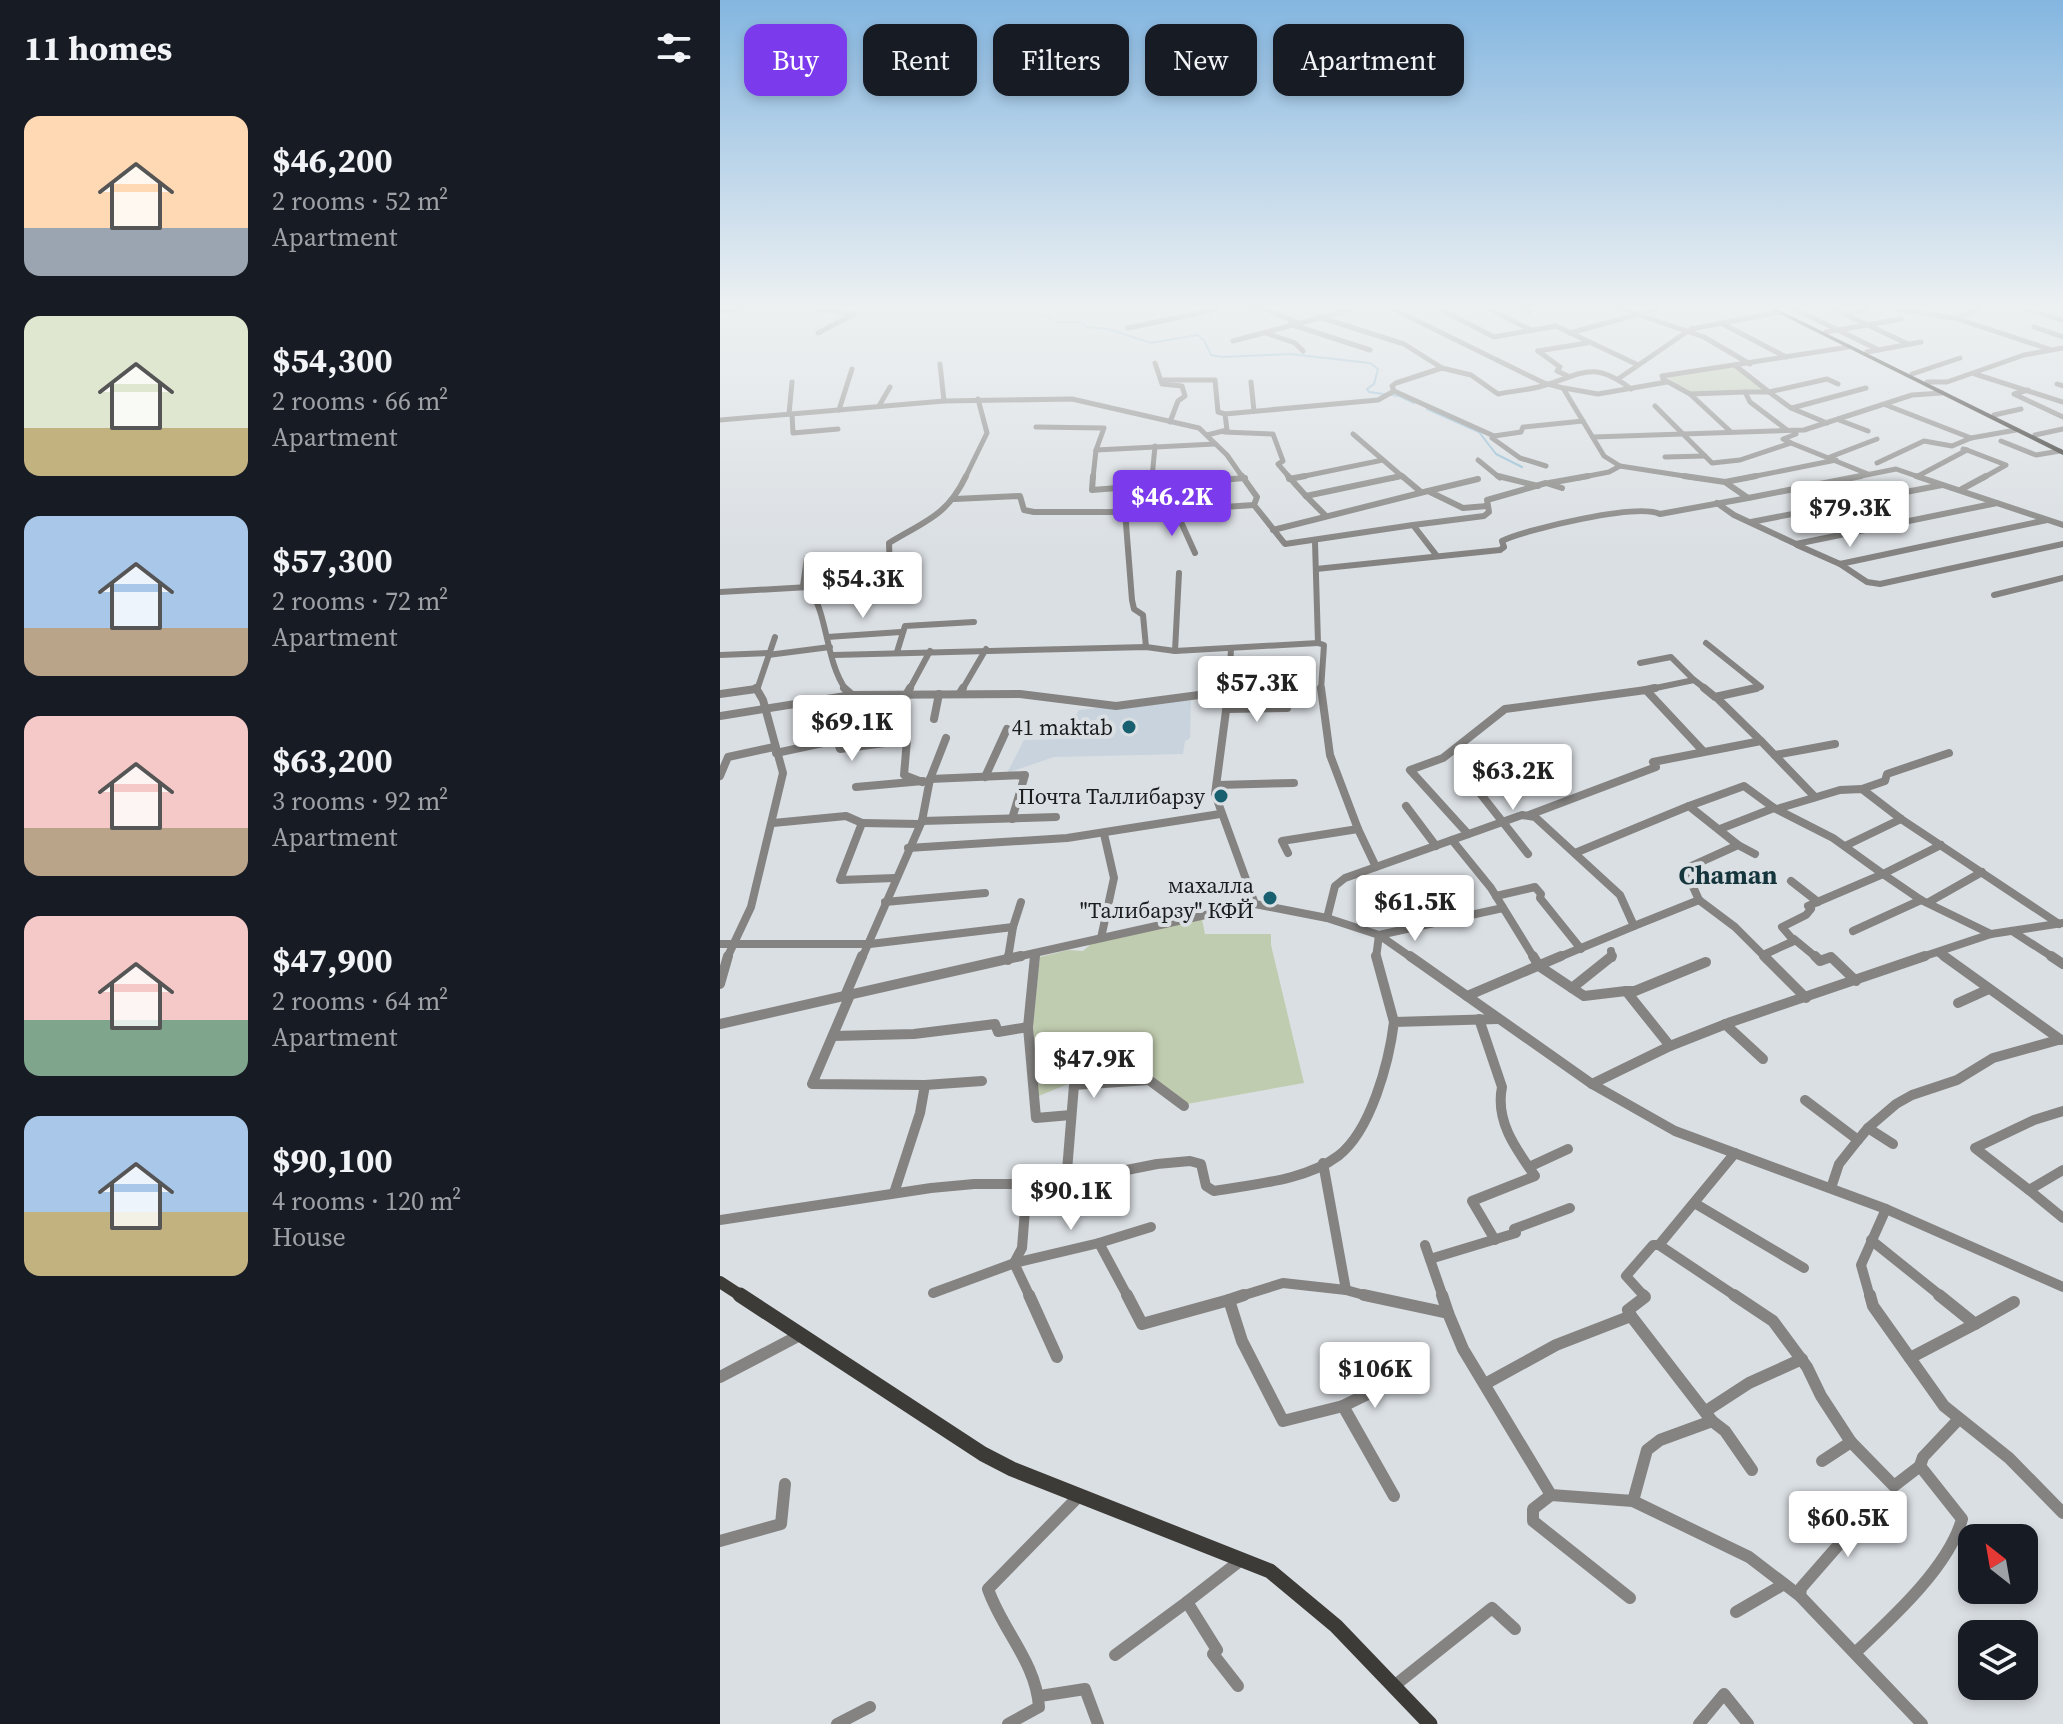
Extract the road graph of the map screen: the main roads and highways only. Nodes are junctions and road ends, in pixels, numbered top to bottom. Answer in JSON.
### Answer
{"nodes":[{"id":1,"x":1947,"y":389,"type":"edge"},
{"id":2,"x":1991,"y":414,"type":"junction"},
{"id":3,"x":2062,"y":451,"type":"edge"},
{"id":4,"x":720,"y":1282,"type":"edge"},
{"id":5,"x":1430,"y":1724,"type":"edge"}],
"edges":[{"from":1,"to":2,"type":"highway"},
{"from":2,"to":3,"type":"highway"},
{"from":2,"to":3,"type":"highway"},
{"from":4,"to":5,"type":"main road"}]}
